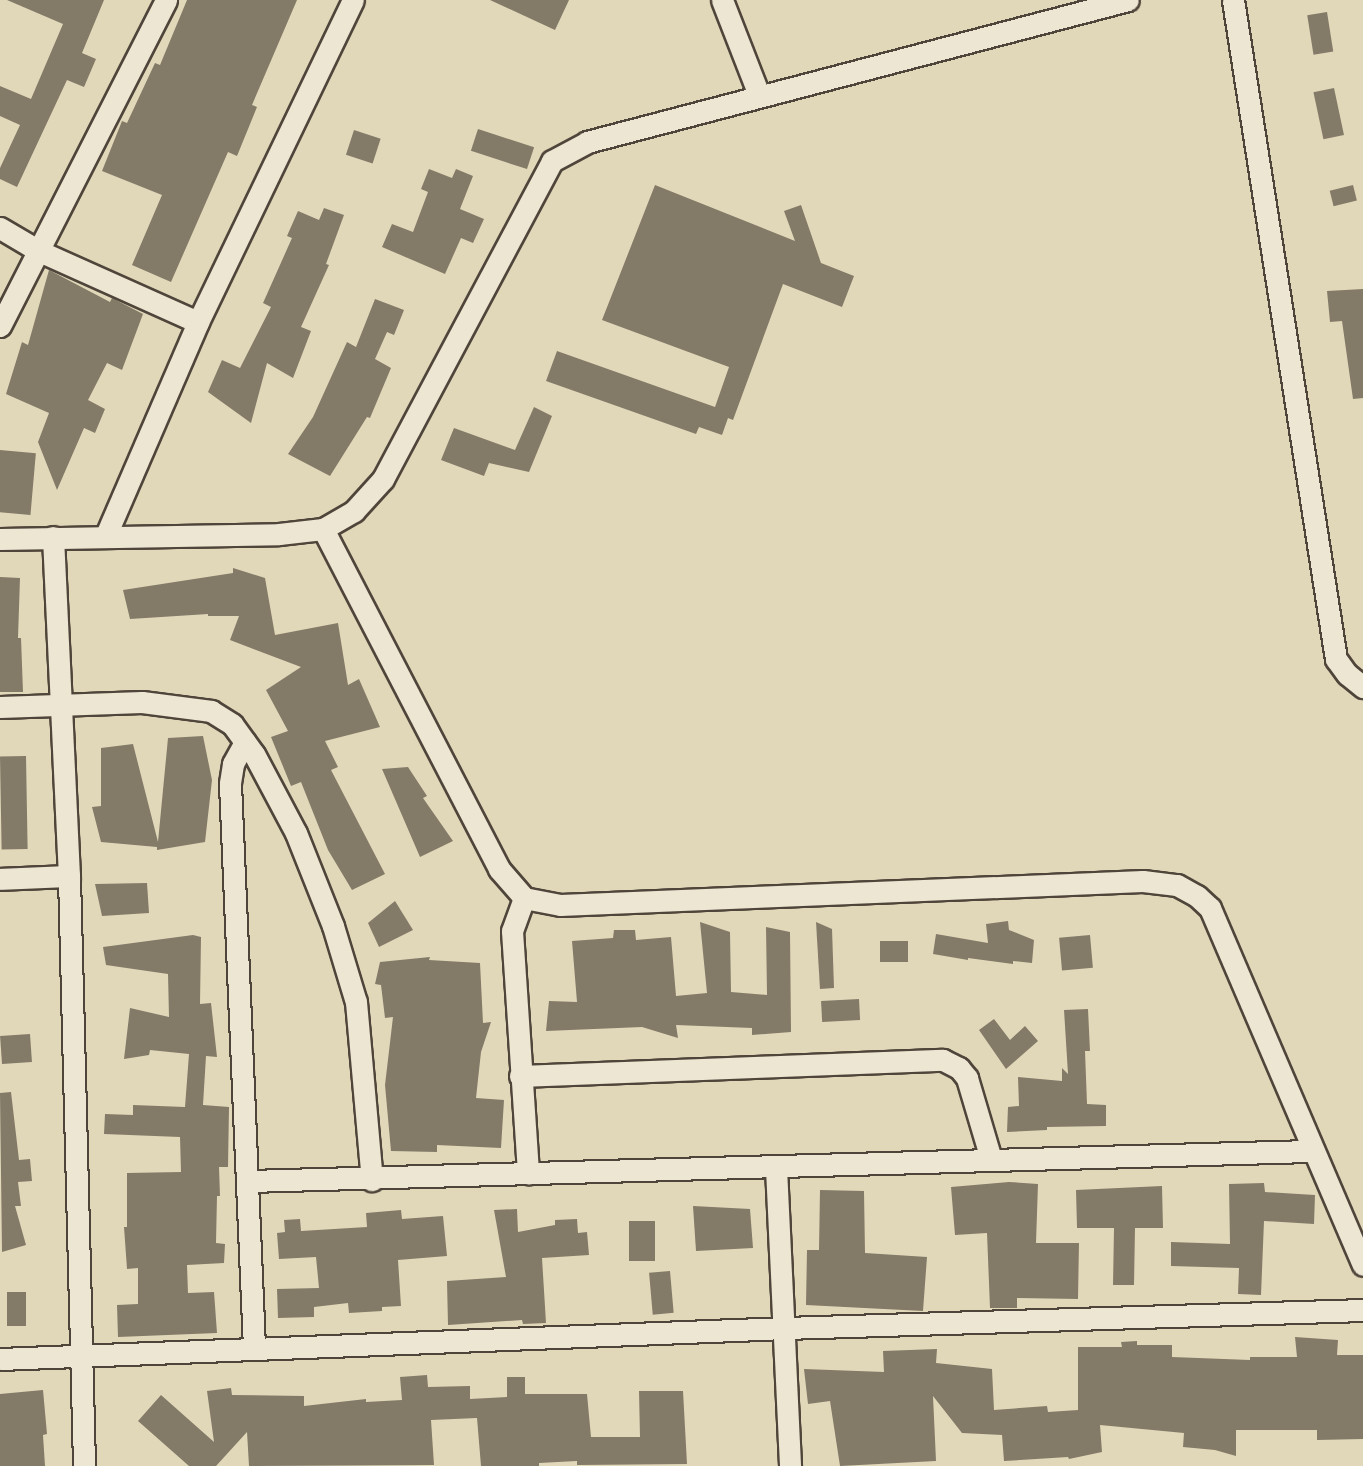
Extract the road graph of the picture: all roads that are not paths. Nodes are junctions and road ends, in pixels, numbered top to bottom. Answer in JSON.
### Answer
{"nodes":[{"id":1,"x":166,"y":0,"type":"edge"},
{"id":2,"x":353,"y":0,"type":"edge"},
{"id":3,"x":722,"y":0,"type":"edge"},
{"id":4,"x":1128,"y":0,"type":"edge"},
{"id":5,"x":1233,"y":0,"type":"edge"},
{"id":6,"x":759,"y":95,"type":"junction"},
{"id":7,"x":0,"y":228,"type":"edge"},
{"id":8,"x":40,"y":251,"type":"junction"},
{"id":9,"x":198,"y":322,"type":"junction"},
{"id":10,"x":0,"y":326,"type":"edge"},
{"id":11,"x":323,"y":529,"type":"junction"},
{"id":12,"x":106,"y":535,"type":"junction"},
{"id":13,"x":53,"y":537,"type":"junction"},
{"id":14,"x":0,"y":538,"type":"edge"},
{"id":15,"x":1363,"y":687,"type":"edge"},
{"id":16,"x":60,"y":705,"type":"junction"},
{"id":17,"x":0,"y":706,"type":"edge"},
{"id":18,"x":245,"y":742,"type":"junction"},
{"id":19,"x":69,"y":876,"type":"junction"},
{"id":20,"x":0,"y":879,"type":"edge"},
{"id":21,"x":524,"y":898,"type":"junction"},
{"id":22,"x":520,"y":1076,"type":"junction"},
{"id":23,"x":1313,"y":1152,"type":"junction"},
{"id":24,"x":991,"y":1159,"type":"junction"},
{"id":25,"x":776,"y":1168,"type":"junction"},
{"id":26,"x":528,"y":1173,"type":"junction"},
{"id":27,"x":372,"y":1180,"type":"junction"},
{"id":28,"x":249,"y":1181,"type":"junction"},
{"id":29,"x":1363,"y":1265,"type":"edge"},
{"id":30,"x":1363,"y":1310,"type":"edge"},
{"id":31,"x":785,"y":1328,"type":"junction"},
{"id":32,"x":254,"y":1348,"type":"junction"},
{"id":33,"x":82,"y":1356,"type":"junction"},
{"id":34,"x":0,"y":1359,"type":"edge"},
{"id":35,"x":84,"y":1466,"type":"edge"},
{"id":36,"x":790,"y":1466,"type":"edge"}],
"edges":[{"from":1,"to":8,"type":"street"},
{"from":2,"to":9,"type":"street"},
{"from":3,"to":6,"type":"street"},
{"from":4,"to":6,"type":"street"},
{"from":5,"to":15,"type":"street"},
{"from":6,"to":11,"type":"street"},
{"from":7,"to":8,"type":"street"},
{"from":8,"to":9,"type":"street"},
{"from":8,"to":10,"type":"street"},
{"from":9,"to":12,"type":"street"},
{"from":11,"to":12,"type":"street"},
{"from":11,"to":21,"type":"street"},
{"from":12,"to":13,"type":"street"},
{"from":13,"to":14,"type":"street"},
{"from":13,"to":16,"type":"street"},
{"from":16,"to":17,"type":"street"},
{"from":16,"to":18,"type":"street"},
{"from":16,"to":19,"type":"street"},
{"from":18,"to":27,"type":"street"},
{"from":18,"to":28,"type":"street"},
{"from":19,"to":20,"type":"street"},
{"from":19,"to":33,"type":"street"},
{"from":21,"to":22,"type":"street"},
{"from":21,"to":23,"type":"street"},
{"from":22,"to":24,"type":"street"},
{"from":22,"to":26,"type":"street"},
{"from":23,"to":24,"type":"street"},
{"from":23,"to":29,"type":"street"},
{"from":24,"to":25,"type":"street"},
{"from":25,"to":26,"type":"street"},
{"from":25,"to":31,"type":"street"},
{"from":26,"to":27,"type":"street"},
{"from":27,"to":28,"type":"street"},
{"from":28,"to":32,"type":"street"},
{"from":30,"to":31,"type":"street"},
{"from":31,"to":32,"type":"street"},
{"from":31,"to":36,"type":"street"},
{"from":32,"to":33,"type":"street"},
{"from":33,"to":34,"type":"street"},
{"from":33,"to":35,"type":"street"}]}
